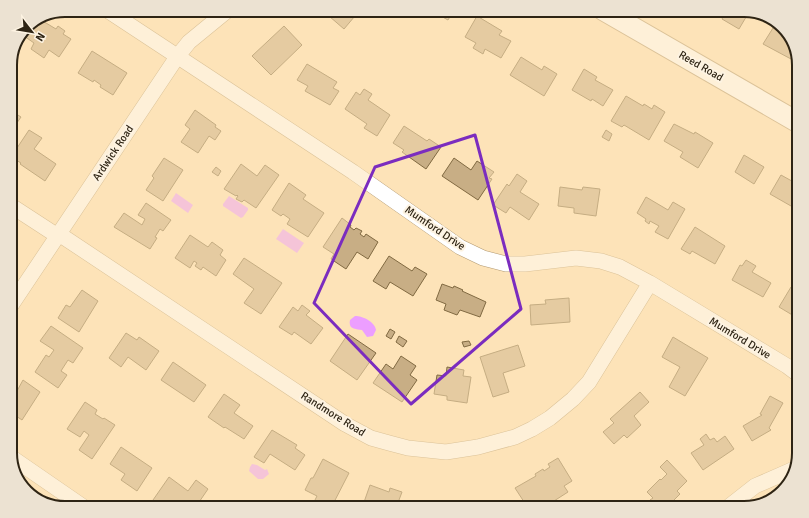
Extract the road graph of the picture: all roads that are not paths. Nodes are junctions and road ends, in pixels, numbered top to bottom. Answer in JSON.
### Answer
{"nodes":[{"id":1,"x":117,"y":17,"type":"edge"},
{"id":2,"x":219,"y":17,"type":"edge"},
{"id":3,"x":614,"y":17,"type":"edge"},
{"id":4,"x":177,"y":57,"type":"junction"},
{"id":5,"x":792,"y":119,"type":"edge"},
{"id":6,"x":17,"y":210,"type":"edge"},
{"id":7,"x":58,"y":235,"type":"junction"},
{"id":8,"x":650,"y":283,"type":"junction"},
{"id":9,"x":17,"y":296,"type":"edge"},
{"id":10,"x":792,"y":370,"type":"edge"},
{"id":11,"x":19,"y":463,"type":"edge"},
{"id":12,"x":788,"y":472,"type":"edge"},
{"id":13,"x":75,"y":501,"type":"edge"},
{"id":14,"x":736,"y":501,"type":"edge"}],
"edges":[{"from":1,"to":4,"type":"street","name":"Mumford Drive"},
{"from":2,"to":4,"type":"street","name":"Ardwick Road"},
{"from":3,"to":5,"type":"main road","name":"Reed Road"},
{"from":4,"to":7,"type":"street","name":"Ardwick Road"},
{"from":4,"to":8,"type":"street","name":"Mumford Drive"},
{"from":6,"to":7,"type":"street","name":"Randmore Road"},
{"from":7,"to":8,"type":"street","name":"Randmore Road"},
{"from":7,"to":9,"type":"street","name":"Ardwick Road"},
{"from":8,"to":10,"type":"street","name":"Mumford Drive"},
{"from":11,"to":13,"type":"street"},
{"from":12,"to":14,"type":"street"}]}
